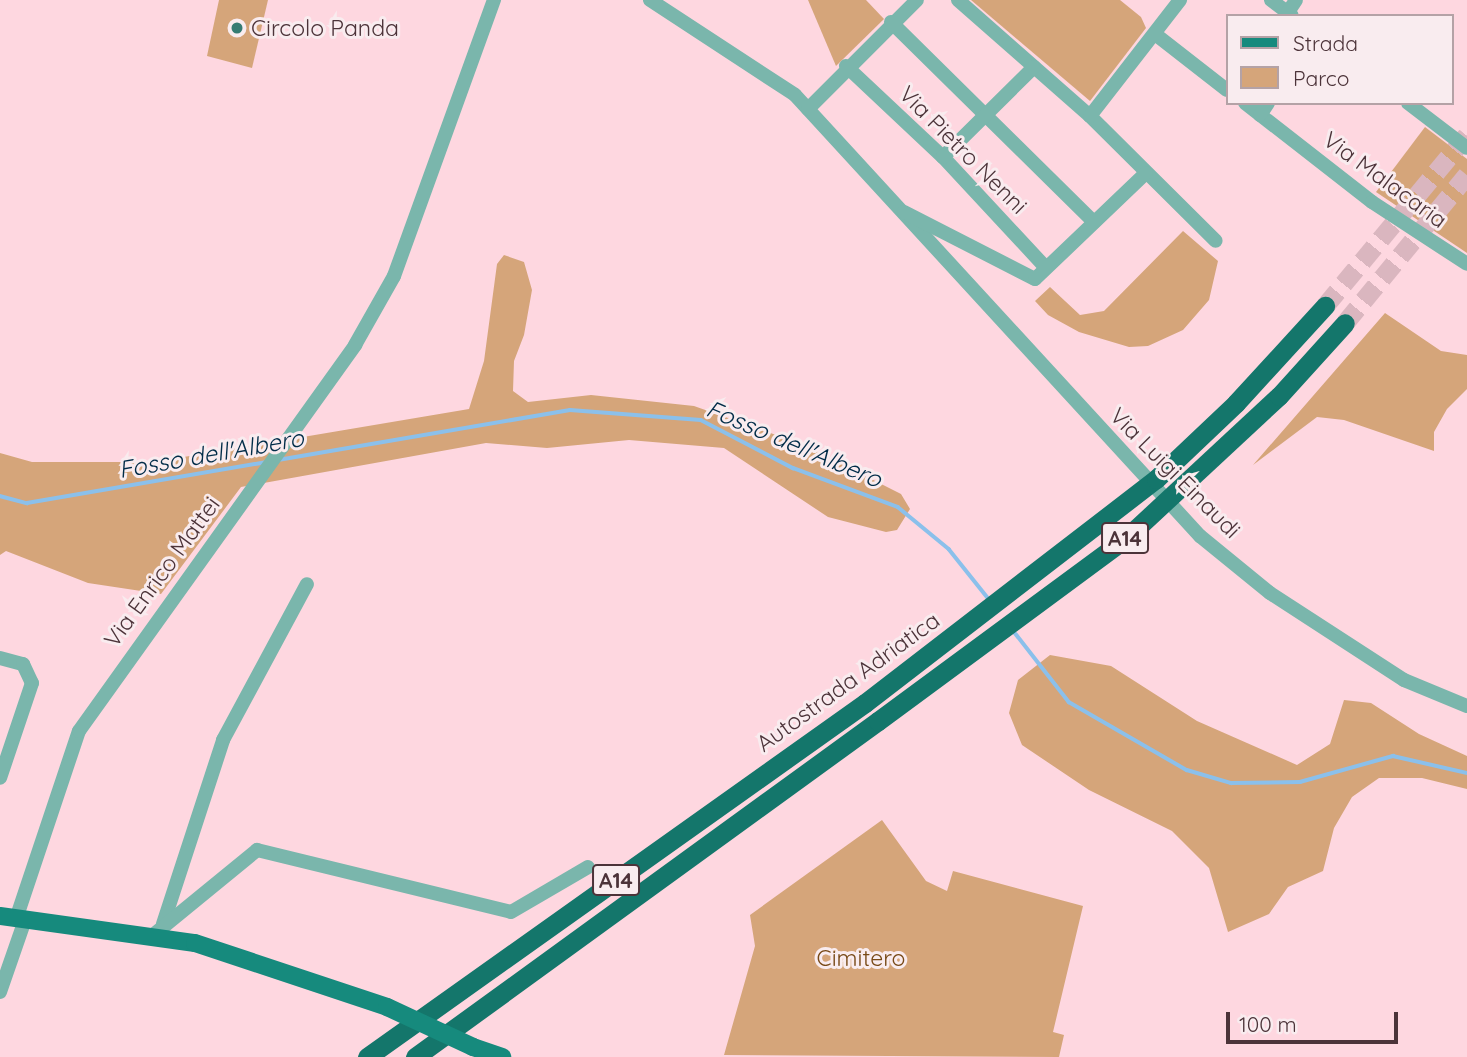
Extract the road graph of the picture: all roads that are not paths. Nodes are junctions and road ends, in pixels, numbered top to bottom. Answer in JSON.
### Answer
{"nodes":[{"id":1,"x":494,"y":0,"type":"edge"},
{"id":2,"x":650,"y":0,"type":"edge"},
{"id":3,"x":917,"y":0,"type":"edge"},
{"id":4,"x":958,"y":0,"type":"edge"},
{"id":5,"x":1180,"y":0,"type":"edge"},
{"id":6,"x":1271,"y":0,"type":"edge"},
{"id":7,"x":1292,"y":9,"type":"edge"},
{"id":8,"x":891,"y":22,"type":"junction"},
{"id":9,"x":1155,"y":34,"type":"junction"},
{"id":10,"x":846,"y":66,"type":"junction"},
{"id":11,"x":1034,"y":67,"type":"junction"},
{"id":12,"x":1226,"y":89,"type":"edge"},
{"id":13,"x":1411,"y":105,"type":"edge"},
{"id":14,"x":808,"y":109,"type":"junction"},
{"id":15,"x":1264,"y":109,"type":"edge"},
{"id":16,"x":986,"y":115,"type":"junction"},
{"id":17,"x":1090,"y":116,"type":"junction"},
{"id":18,"x":1467,"y":148,"type":"edge"},
{"id":19,"x":943,"y":157,"type":"junction"},
{"id":20,"x":1146,"y":173,"type":"junction"},
{"id":21,"x":900,"y":210,"type":"junction"},
{"id":22,"x":1094,"y":222,"type":"junction"},
{"id":23,"x":1216,"y":241,"type":"dead end"},
{"id":24,"x":1467,"y":264,"type":"edge"},
{"id":25,"x":1046,"y":268,"type":"junction"},
{"id":26,"x":1325,"y":306,"type":"tunnel mouth"},
{"id":27,"x":1345,"y":323,"type":"tunnel mouth"},
{"id":28,"x":307,"y":584,"type":"dead end"},
{"id":29,"x":7,"y":658,"type":"edge"},
{"id":30,"x":1467,"y":706,"type":"edge"},
{"id":31,"x":0,"y":778,"type":"edge"},
{"id":32,"x":588,"y":866,"type":"dead end"},
{"id":33,"x":14,"y":918,"type":"edge"},
{"id":34,"x":158,"y":930,"type":"junction"},
{"id":35,"x":0,"y":992,"type":"edge"},
{"id":36,"x":368,"y":1057,"type":"edge"},
{"id":37,"x":415,"y":1057,"type":"edge"},
{"id":38,"x":502,"y":1057,"type":"edge"}],
"edges":[{"from":1,"to":33,"type":"street","name":"Via Enrico Mattei"},
{"from":2,"to":14,"type":"street","name":"Via Luigi Einaudi"},
{"from":3,"to":8,"type":"street"},
{"from":4,"to":11,"type":"street"},
{"from":5,"to":9,"type":"street"},
{"from":6,"to":7,"type":"street"},
{"from":8,"to":10,"type":"street"},
{"from":8,"to":16,"type":"street"},
{"from":9,"to":12,"type":"street"},
{"from":9,"to":17,"type":"street"},
{"from":10,"to":14,"type":"street"},
{"from":10,"to":19,"type":"street","name":"Via Pietro Nenni"},
{"from":11,"to":16,"type":"street"},
{"from":11,"to":17,"type":"street"},
{"from":13,"to":18,"type":"street"},
{"from":14,"to":21,"type":"street","name":"Via Luigi Einaudi"},
{"from":15,"to":24,"type":"street","name":"Via Malacaria"},
{"from":16,"to":19,"type":"street"},
{"from":16,"to":22,"type":"street"},
{"from":17,"to":20,"type":"street"},
{"from":19,"to":25,"type":"street","name":"Via Pietro Nenni"},
{"from":20,"to":22,"type":"street"},
{"from":20,"to":23,"type":"street"},
{"from":21,"to":25,"type":"street","name":"Via Luigi Einaudi"},
{"from":21,"to":30,"type":"street","name":"Via Luigi Einaudi"},
{"from":22,"to":25,"type":"street"},
{"from":26,"to":36,"type":"highway","name":"Autostrada Adriatica","number":"A14","bridge":true},
{"from":27,"to":37,"type":"highway","number":"A14","bridge":true},
{"from":28,"to":34,"type":"street"},
{"from":29,"to":31,"type":"street"},
{"from":32,"to":34,"type":"street"},
{"from":33,"to":34,"type":"main road"},
{"from":33,"to":35,"type":"street","name":"Via Enrico Mattei"},
{"from":34,"to":38,"type":"main road","bridge":true}]}
